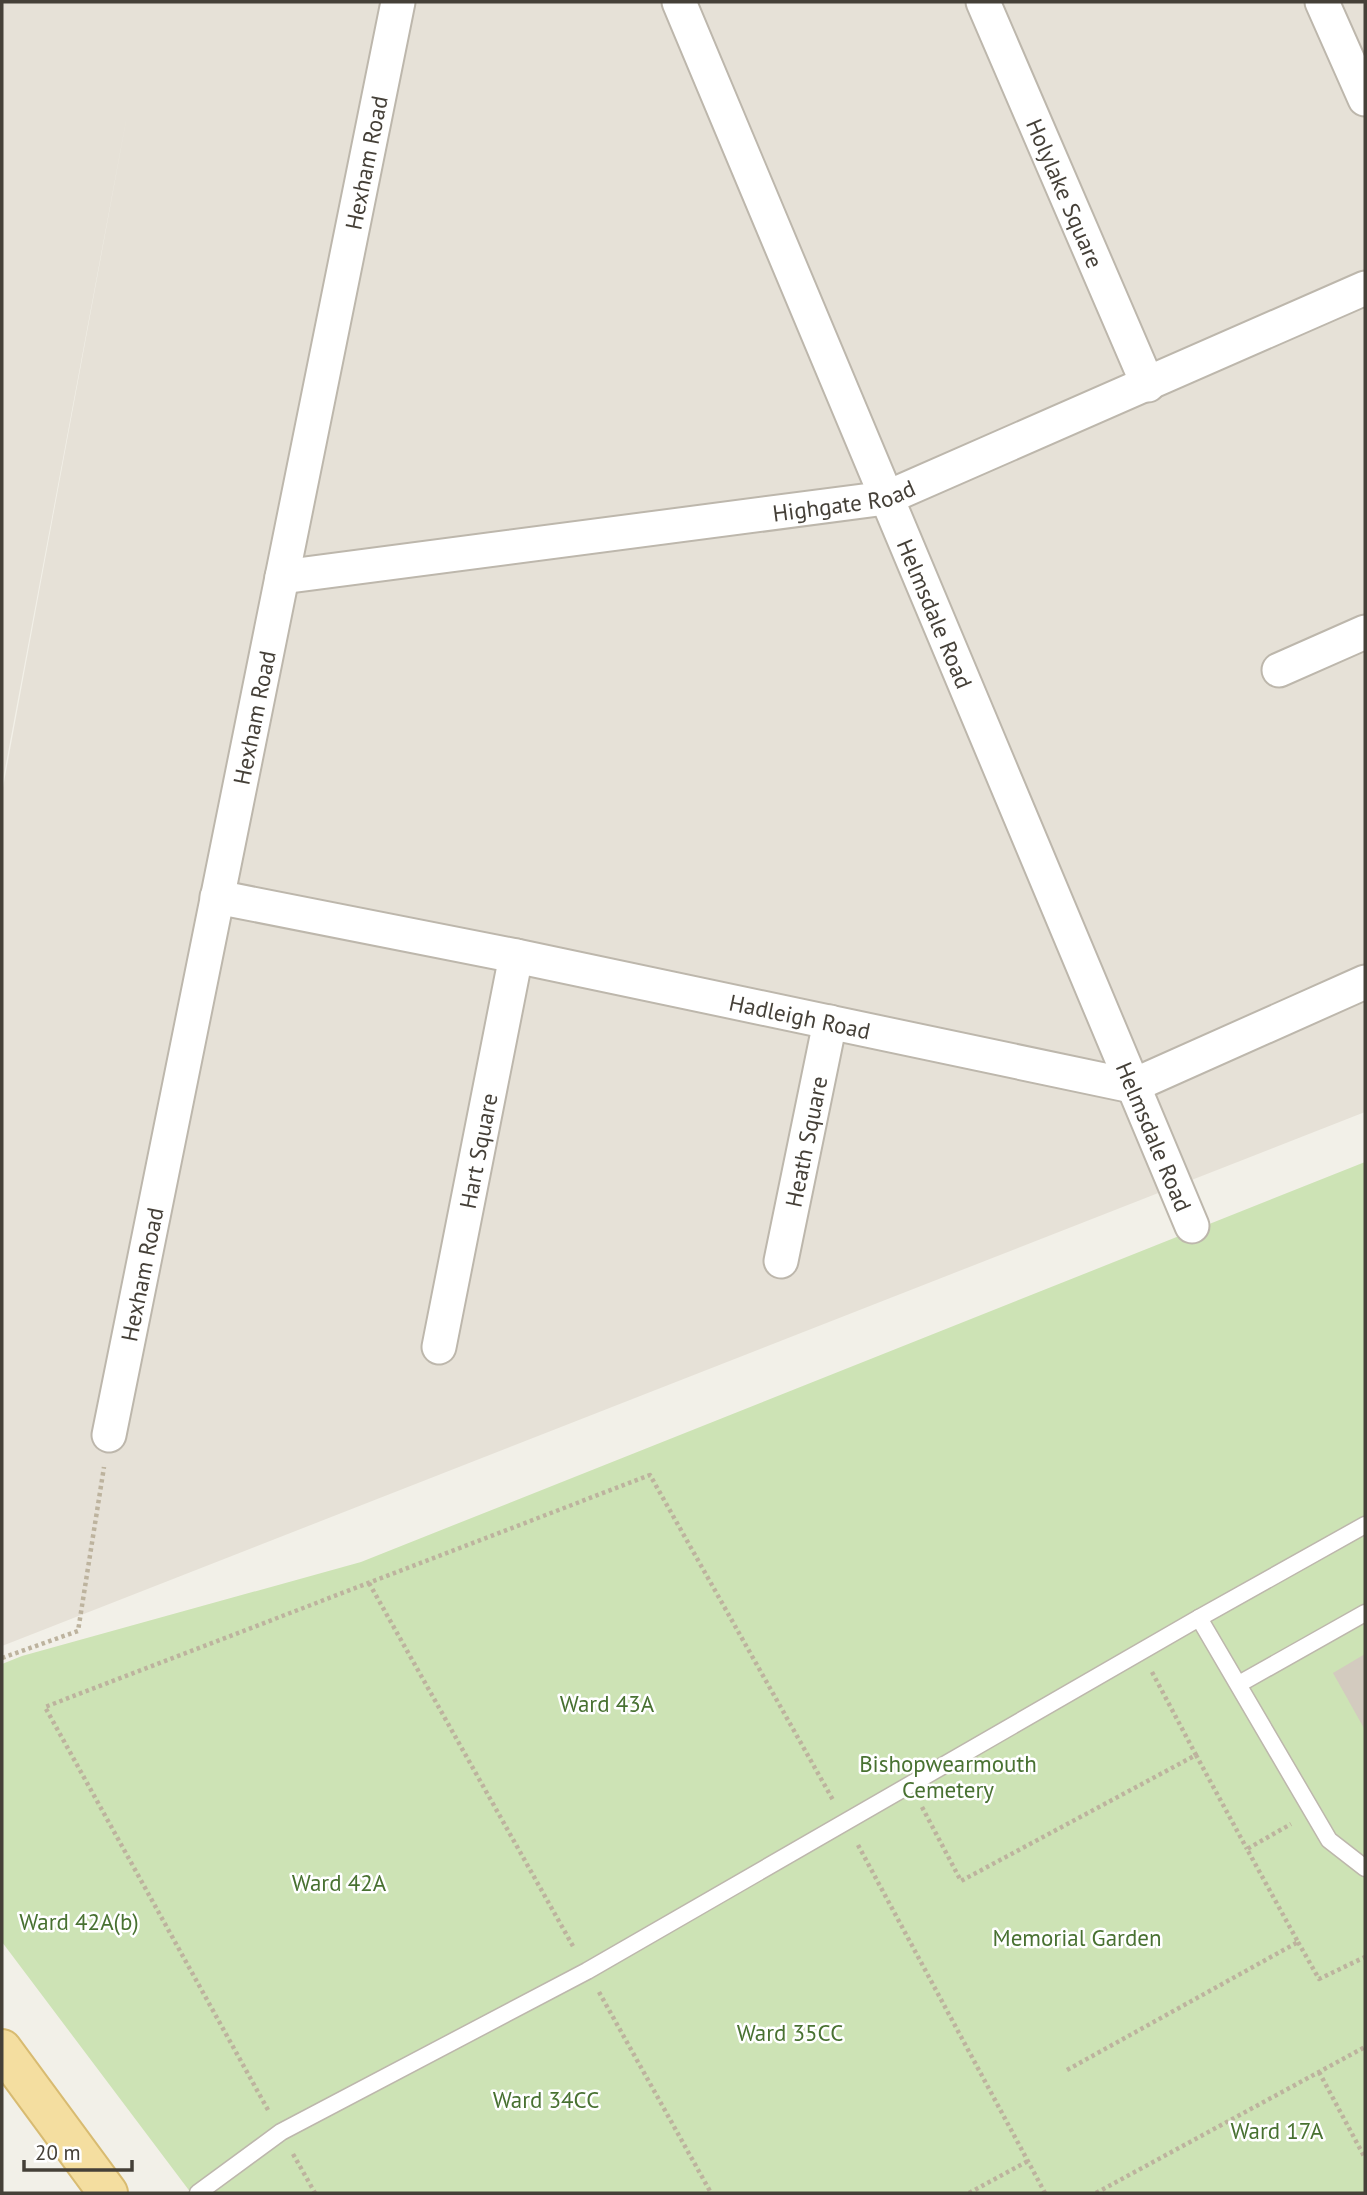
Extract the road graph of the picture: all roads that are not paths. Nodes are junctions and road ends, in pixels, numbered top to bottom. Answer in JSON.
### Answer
{"nodes":[{"id":1,"x":398,"y":2,"type":"edge"},
{"id":2,"x":679,"y":2,"type":"edge"},
{"id":3,"x":983,"y":2,"type":"edge"},
{"id":4,"x":1322,"y":2,"type":"edge"},
{"id":5,"x":1365,"y":99,"type":"edge"},
{"id":6,"x":1365,"y":288,"type":"edge"},
{"id":7,"x":1148,"y":385,"type":"junction"},
{"id":8,"x":886,"y":498,"type":"junction"},
{"id":9,"x":282,"y":577,"type":"junction"},
{"id":10,"x":1365,"y":632,"type":"edge"},
{"id":11,"x":1279,"y":670,"type":"dead end"},
{"id":12,"x":217,"y":897,"type":"junction"},
{"id":13,"x":516,"y":956,"type":"junction"},
{"id":14,"x":1365,"y":982,"type":"edge"},
{"id":15,"x":830,"y":1022,"type":"junction"},
{"id":16,"x":1132,"y":1086,"type":"junction"},
{"id":17,"x":1192,"y":1226,"type":"dead end"},
{"id":18,"x":782,"y":1261,"type":"dead end"},
{"id":19,"x":439,"y":1347,"type":"dead end"},
{"id":20,"x":109,"y":1434,"type":"road end"},
{"id":21,"x":1365,"y":1525,"type":"edge"},
{"id":22,"x":1365,"y":1613,"type":"edge"},
{"id":23,"x":1199,"y":1618,"type":"junction"},
{"id":24,"x":1239,"y":1684,"type":"junction"},
{"id":25,"x":1365,"y":1868,"type":"edge"},
{"id":26,"x":2,"y":2049,"type":"edge"},
{"id":27,"x":108,"y":2193,"type":"edge"},
{"id":28,"x":198,"y":2193,"type":"edge"}],
"edges":[{"from":1,"to":9,"type":"street","name":"Hexham Road"},
{"from":2,"to":8,"type":"street","name":"Helmsdale Road"},
{"from":3,"to":7,"type":"street","name":"Holylake Square"},
{"from":4,"to":5,"type":"street"},
{"from":6,"to":7,"type":"street","name":"Highgate Road"},
{"from":7,"to":8,"type":"street","name":"Highgate Road"},
{"from":8,"to":9,"type":"street","name":"Highgate Road"},
{"from":8,"to":16,"type":"street","name":"Helmsdale Road"},
{"from":9,"to":12,"type":"street","name":"Hexham Road"},
{"from":10,"to":11,"type":"street"},
{"from":12,"to":13,"type":"street","name":"Hadleigh Road"},
{"from":12,"to":20,"type":"street","name":"Hexham Road"},
{"from":13,"to":15,"type":"street","name":"Hadleigh Road"},
{"from":13,"to":19,"type":"street","name":"Hart Square"},
{"from":14,"to":16,"type":"street"},
{"from":15,"to":16,"type":"street","name":"Hadleigh Road"},
{"from":15,"to":18,"type":"street","name":"Heath Square"},
{"from":16,"to":17,"type":"street","name":"Helmsdale Road"},
{"from":21,"to":23,"type":"lane"},
{"from":22,"to":24,"type":"lane"},
{"from":23,"to":24,"type":"lane"},
{"from":23,"to":28,"type":"lane"},
{"from":24,"to":25,"type":"lane"},
{"from":26,"to":27,"type":"main road"}]}
